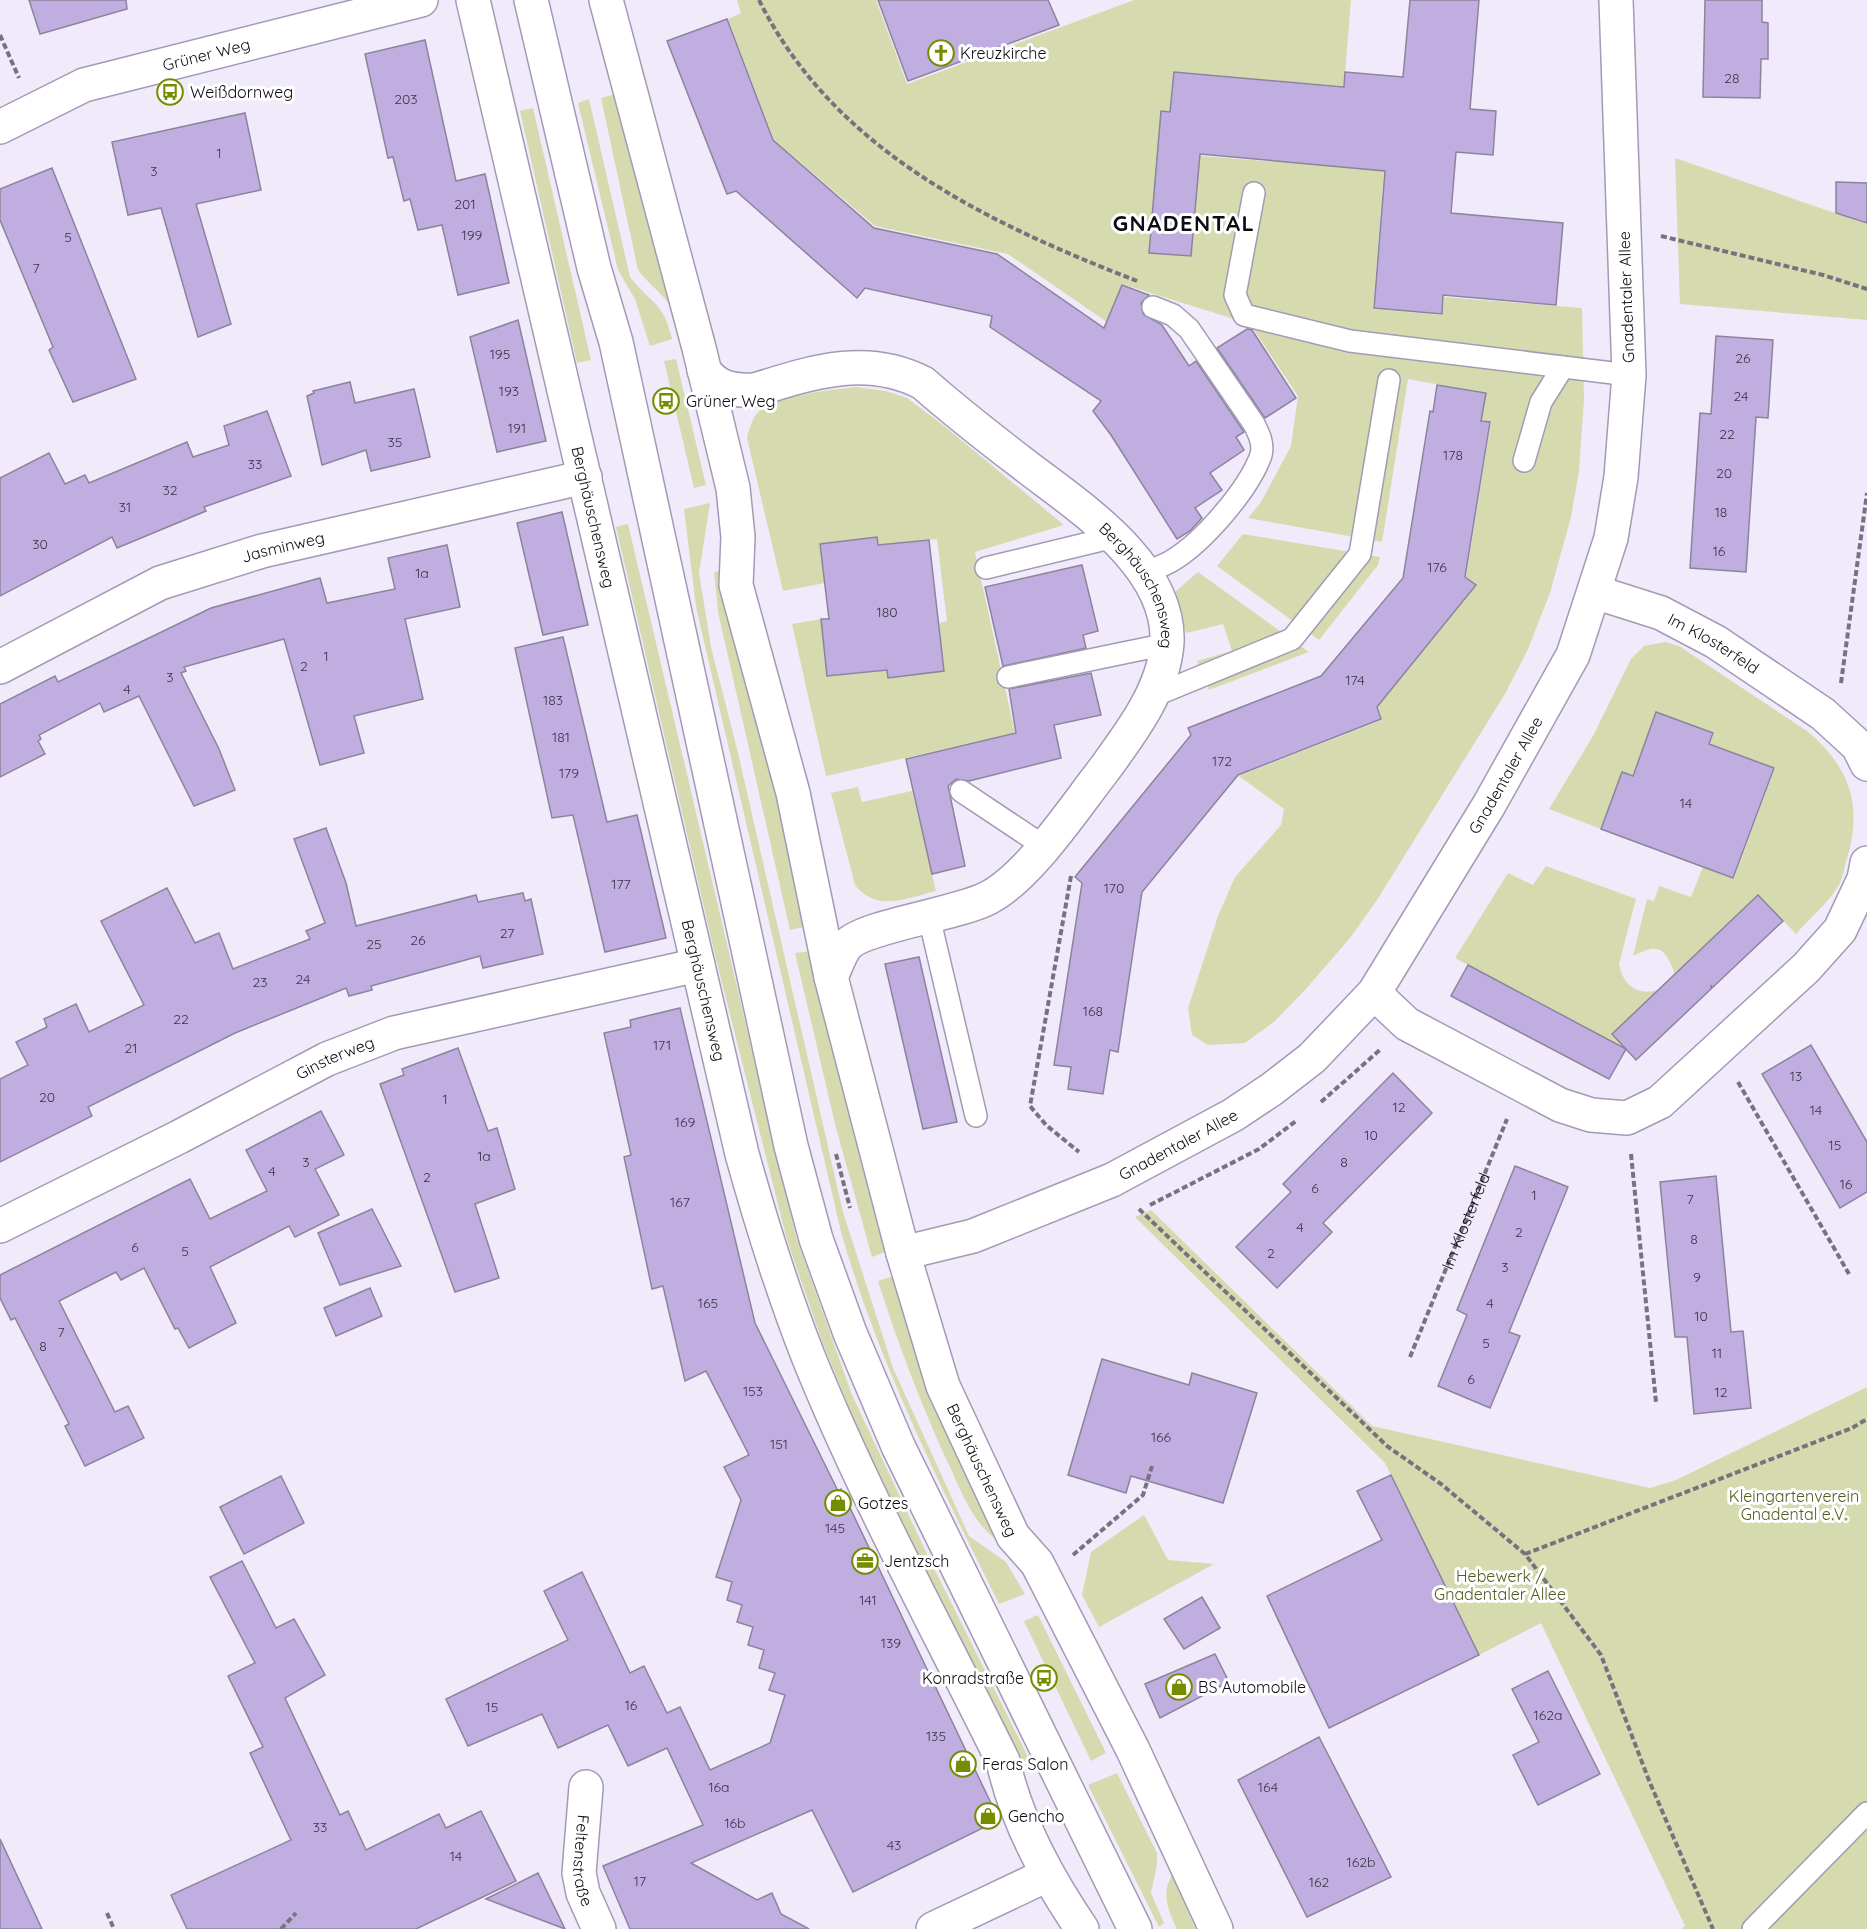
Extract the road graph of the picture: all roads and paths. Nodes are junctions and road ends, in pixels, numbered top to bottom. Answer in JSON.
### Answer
{"nodes":[{"id":1,"x":421,"y":0,"type":"edge"},
{"id":2,"x":473,"y":0,"type":"edge"},
{"id":3,"x":531,"y":0,"type":"edge"},
{"id":4,"x":606,"y":0,"type":"edge"},
{"id":5,"x":759,"y":0,"type":"edge"},
{"id":6,"x":1616,"y":0,"type":"edge"},
{"id":7,"x":0,"y":35,"type":"edge"},
{"id":8,"x":33,"y":111,"type":"junction"},
{"id":9,"x":0,"y":127,"type":"edge"},
{"id":10,"x":1254,"y":193,"type":"dead end"},
{"id":11,"x":1623,"y":227,"type":"junction"},
{"id":12,"x":1147,"y":285,"type":"dead end"},
{"id":13,"x":1867,"y":289,"type":"edge"},
{"id":14,"x":1153,"y":307,"type":"dead end"},
{"id":15,"x":1563,"y":367,"type":"junction"},
{"id":16,"x":704,"y":370,"type":"junction"},
{"id":17,"x":1629,"y":375,"type":"junction"},
{"id":18,"x":1389,"y":380,"type":"dead end"},
{"id":19,"x":1524,"y":461,"type":"dead end"},
{"id":20,"x":585,"y":477,"type":"junction"},
{"id":21,"x":1867,"y":493,"type":"edge"},
{"id":22,"x":1114,"y":537,"type":"junction"},
{"id":23,"x":986,"y":568,"type":"dead end"},
{"id":24,"x":1143,"y":573,"type":"junction"},
{"id":25,"x":1595,"y":592,"type":"junction"},
{"id":26,"x":1167,"y":644,"type":"junction"},
{"id":27,"x":0,"y":667,"type":"edge"},
{"id":28,"x":1008,"y":677,"type":"dead end"},
{"id":29,"x":1150,"y":697,"type":"junction"},
{"id":30,"x":1823,"y":714,"type":"junction"},
{"id":31,"x":1867,"y":764,"type":"edge"},
{"id":32,"x":961,"y":790,"type":"dead end"},
{"id":33,"x":1045,"y":846,"type":"junction"},
{"id":34,"x":1867,"y":862,"type":"edge"},
{"id":35,"x":1072,"y":871,"type":"dead end"},
{"id":36,"x":929,"y":917,"type":"junction"},
{"id":37,"x":698,"y":965,"type":"junction"},
{"id":38,"x":831,"y":977,"type":"junction"},
{"id":39,"x":1374,"y":993,"type":"junction"},
{"id":40,"x":1710,"y":1054,"type":"junction"},
{"id":41,"x":1521,"y":1085,"type":"junction"},
{"id":42,"x":976,"y":1116,"type":"dead end"},
{"id":43,"x":1627,"y":1118,"type":"junction"},
{"id":44,"x":1112,"y":1180,"type":"junction"},
{"id":45,"x":0,"y":1226,"type":"edge"},
{"id":46,"x":903,"y":1253,"type":"junction"},
{"id":47,"x":1849,"y":1274,"type":"dead end"},
{"id":48,"x":1410,"y":1357,"type":"dead end"},
{"id":49,"x":1656,"y":1402,"type":"dead end"},
{"id":50,"x":1867,"y":1419,"type":"edge"},
{"id":51,"x":1152,"y":1466,"type":"dead end"},
{"id":52,"x":1525,"y":1554,"type":"junction"},
{"id":53,"x":1045,"y":1579,"type":"junction"},
{"id":54,"x":586,"y":1787,"type":"dead end"},
{"id":55,"x":1867,"y":1813,"type":"edge"},
{"id":56,"x":1047,"y":1875,"type":"junction"},
{"id":57,"x":107,"y":1913,"type":"dead end"},
{"id":58,"x":296,"y":1913,"type":"dead end"},
{"id":59,"x":114,"y":1929,"type":"edge"},
{"id":60,"x":281,"y":1929,"type":"edge"},
{"id":61,"x":599,"y":1929,"type":"edge"},
{"id":62,"x":933,"y":1929,"type":"edge"},
{"id":63,"x":1082,"y":1929,"type":"edge"},
{"id":64,"x":1136,"y":1929,"type":"edge"},
{"id":65,"x":1216,"y":1929,"type":"edge"},
{"id":66,"x":1713,"y":1929,"type":"edge"},
{"id":67,"x":1753,"y":1929,"type":"edge"}],
"edges":[{"from":1,"to":8,"type":"street","name":"Grüner Weg"},
{"from":2,"to":20,"type":"street","name":"Berghäuschensweg"},
{"from":3,"to":64,"type":"street"},
{"from":4,"to":16,"type":"street","name":"Berghäuschensweg"},
{"from":5,"to":12,"type":"path"},
{"from":6,"to":11,"type":"street","name":"Gnadentaler Allee"},
{"from":7,"to":8,"type":"path"},
{"from":8,"to":9,"type":"street","name":"Grüner Weg"},
{"from":10,"to":15,"type":"lane"},
{"from":11,"to":13,"type":"path"},
{"from":11,"to":17,"type":"street","name":"Gnadentaler Allee"},
{"from":14,"to":24,"type":"lane"},
{"from":15,"to":17,"type":"lane"},
{"from":15,"to":19,"type":"lane"},
{"from":16,"to":22,"type":"street","name":"Berghäuschensweg"},
{"from":16,"to":38,"type":"street","name":"Berghäuschensweg"},
{"from":17,"to":25,"type":"street","name":"Gnadentaler Allee"},
{"from":18,"to":29,"type":"lane"},
{"from":20,"to":27,"type":"street","name":"Jasminweg"},
{"from":20,"to":37,"type":"street","name":"Berghäuschensweg"},
{"from":21,"to":30,"type":"path"},
{"from":22,"to":23,"type":"lane"},
{"from":22,"to":24,"type":"street","name":"Berghäuschensweg"},
{"from":24,"to":26,"type":"street","name":"Berghäuschensweg"},
{"from":25,"to":30,"type":"street","name":"Im Klosterfeld"},
{"from":25,"to":39,"type":"street","name":"Gnadentaler Allee"},
{"from":26,"to":28,"type":"lane"},
{"from":26,"to":29,"type":"street","name":"Berghäuschensweg"},
{"from":29,"to":33,"type":"street","name":"Berghäuschensweg"},
{"from":30,"to":31,"type":"street","name":"Im Klosterfeld"},
{"from":32,"to":33,"type":"lane"},
{"from":33,"to":36,"type":"street","name":"Berghäuschensweg"},
{"from":34,"to":40,"type":"street"},
{"from":35,"to":44,"type":"path"},
{"from":36,"to":38,"type":"street","name":"Berghäuschensweg"},
{"from":36,"to":42,"type":"lane"},
{"from":37,"to":45,"type":"street","name":"Ginsterweg"},
{"from":37,"to":56,"type":"street","name":"Berghäuschensweg"},
{"from":38,"to":46,"type":"street","name":"Berghäuschensweg"},
{"from":39,"to":41,"type":"street"},
{"from":39,"to":44,"type":"street","name":"Gnadentaler Allee"},
{"from":40,"to":43,"type":"street"},
{"from":40,"to":47,"type":"path"},
{"from":41,"to":43,"type":"street"},
{"from":41,"to":48,"type":"path","name":"Im Klosterfeld"},
{"from":43,"to":49,"type":"path"},
{"from":44,"to":46,"type":"street","name":"Gnadentaler Allee"},
{"from":44,"to":52,"type":"path"},
{"from":46,"to":53,"type":"street","name":"Berghäuschensweg"},
{"from":50,"to":52,"type":"path"},
{"from":51,"to":53,"type":"path"},
{"from":52,"to":66,"type":"path"},
{"from":53,"to":65,"type":"street","name":"Berghäuschensweg"},
{"from":54,"to":61,"type":"street","name":"Feltenstraße"},
{"from":55,"to":67,"type":"lane"},
{"from":56,"to":62,"type":"street"},
{"from":56,"to":63,"type":"street","name":"Berghäuschensweg"},
{"from":57,"to":59,"type":"path"},
{"from":58,"to":60,"type":"path"}]}
